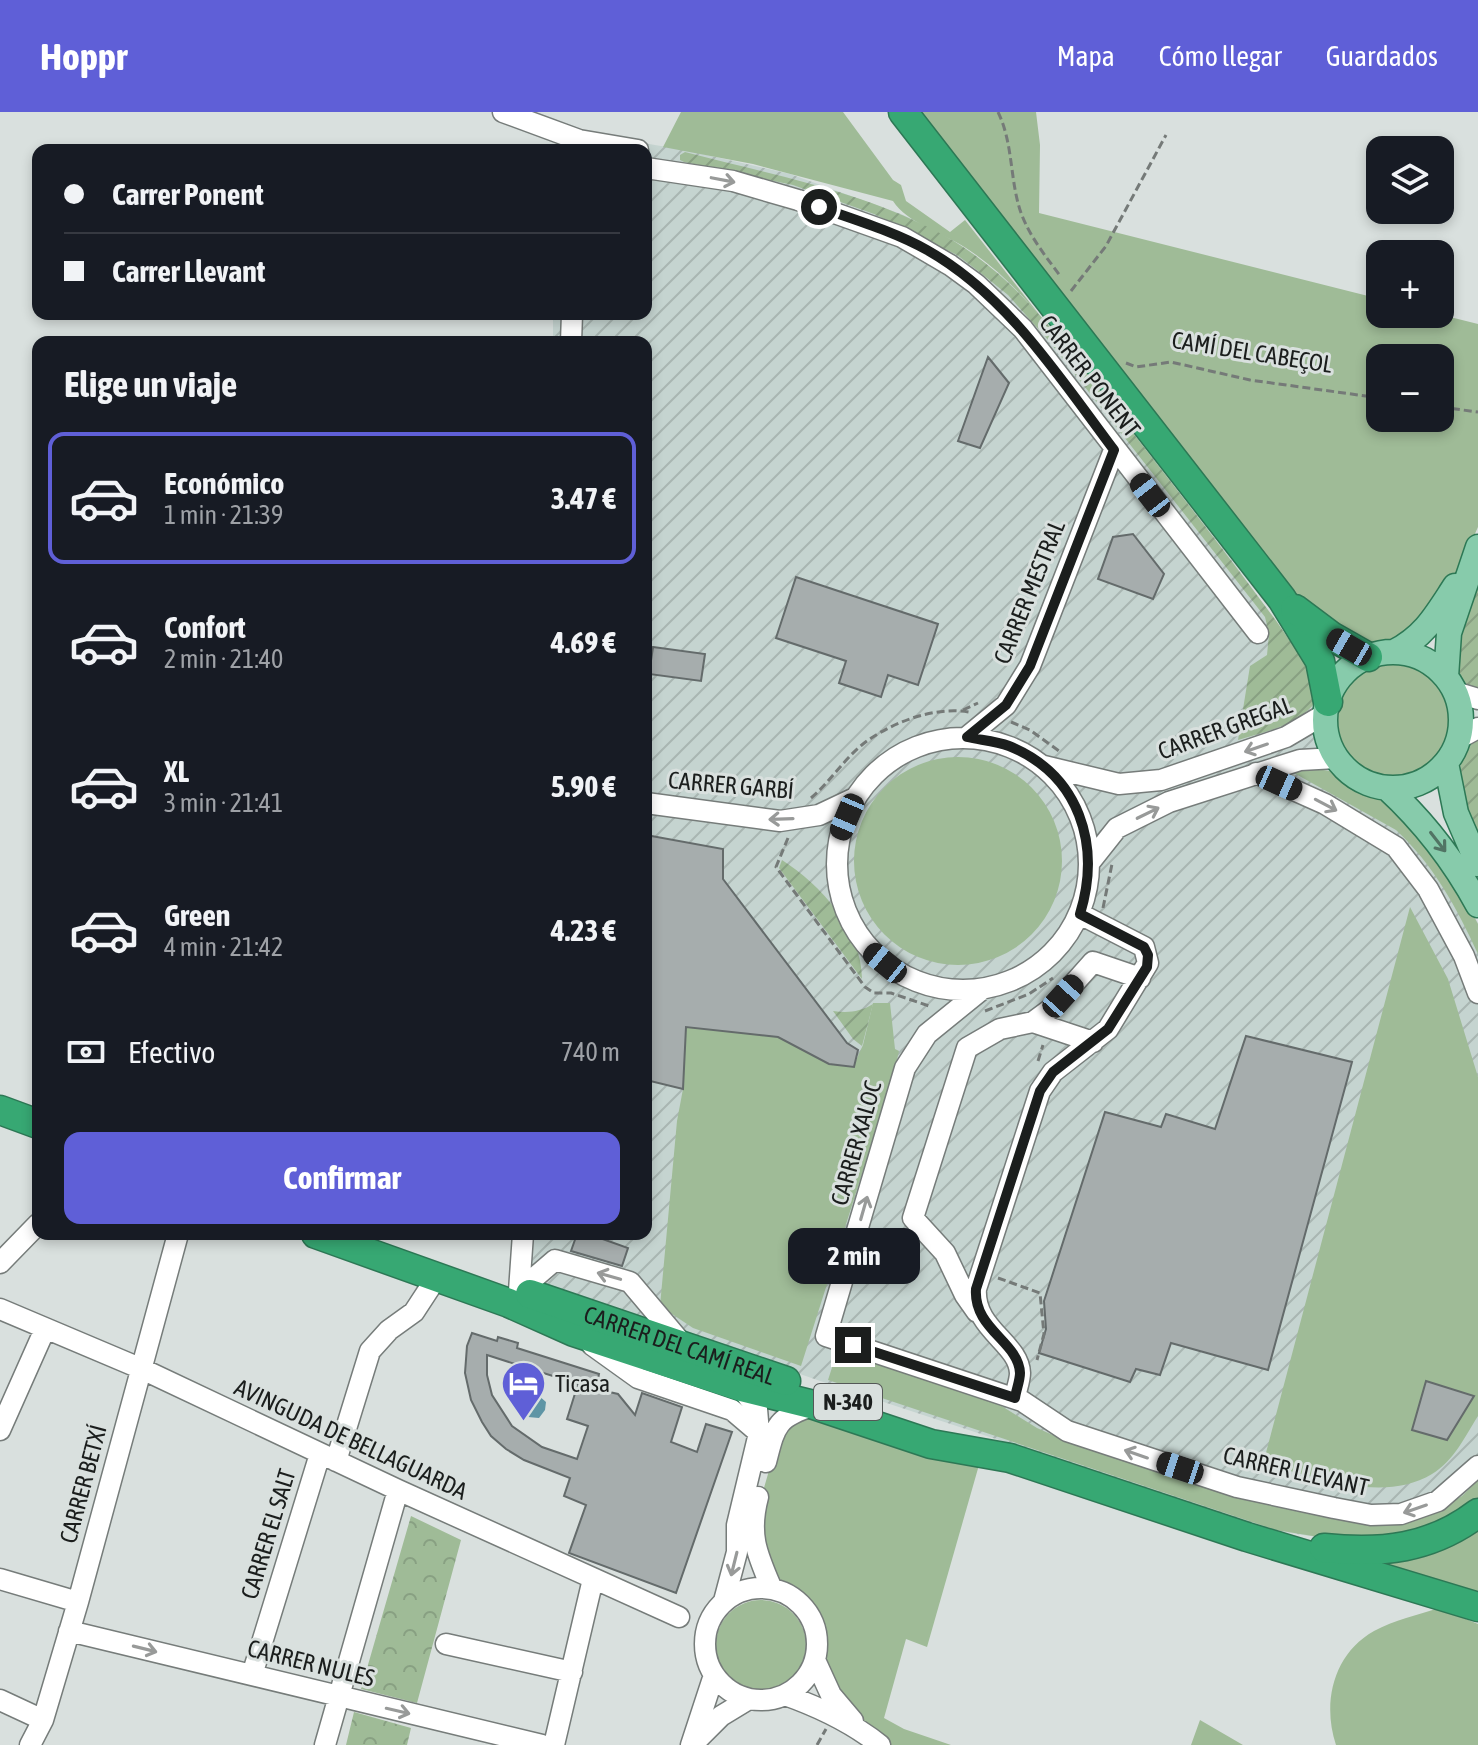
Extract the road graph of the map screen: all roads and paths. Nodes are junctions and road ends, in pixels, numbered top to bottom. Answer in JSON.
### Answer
{"nodes":[{"id":1,"x":503,"y":112,"type":"edge"},
{"id":2,"x":903,"y":112,"type":"edge"},
{"id":3,"x":998,"y":112,"type":"edge"},
{"id":4,"x":1166,"y":135,"type":"dead end"},
{"id":5,"x":574,"y":144,"type":"edge"},
{"id":6,"x":652,"y":164,"type":"edge"},
{"id":7,"x":1063,"y":279,"type":"dead end"},
{"id":8,"x":1071,"y":291,"type":"dead end"},
{"id":9,"x":1119,"y":357,"type":"dead end"},
{"id":10,"x":1366,"y":396,"type":"edge"},
{"id":11,"x":1454,"y":409,"type":"edge"},
{"id":12,"x":1478,"y":412,"type":"edge"},
{"id":13,"x":1114,"y":450,"type":"junction"},
{"id":14,"x":1474,"y":556,"type":"edge"},
{"id":15,"x":1282,"y":599,"type":"junction"},
{"id":16,"x":1258,"y":633,"type":"dead end"},
{"id":17,"x":1381,"y":654,"type":"junction"},
{"id":18,"x":1460,"y":689,"type":"edge"},
{"id":19,"x":1326,"y":708,"type":"junction"},
{"id":20,"x":992,"y":716,"type":"junction"},
{"id":21,"x":1468,"y":734,"type":"edge"},
{"id":22,"x":967,"y":737,"type":"junction"},
{"id":23,"x":1061,"y":753,"type":"dead end"},
{"id":24,"x":1336,"y":758,"type":"junction"},
{"id":25,"x":1446,"y":763,"type":"junction"},
{"id":26,"x":1044,"y":766,"type":"junction"},
{"id":27,"x":1256,"y":773,"type":"junction"},
{"id":28,"x":1387,"y":788,"type":"junction"},
{"id":29,"x":855,"y":798,"type":"junction"},
{"id":30,"x":652,"y":804,"type":"edge"},
{"id":31,"x":793,"y":819,"type":"junction"},
{"id":32,"x":1115,"y":856,"type":"dead end"},
{"id":33,"x":1090,"y":862,"type":"junction"},
{"id":34,"x":1478,"y":864,"type":"edge"},
{"id":35,"x":1478,"y":905,"type":"edge"},
{"id":36,"x":1089,"y":918,"type":"junction"},
{"id":37,"x":1054,"y":978,"type":"dead end"},
{"id":38,"x":1140,"y":978,"type":"junction"},
{"id":39,"x":980,"y":991,"type":"junction"},
{"id":40,"x":1478,"y":993,"type":"edge"},
{"id":41,"x":956,"y":1010,"type":"junction"},
{"id":42,"x":1033,"y":1022,"type":"junction"},
{"id":43,"x":1093,"y":1042,"type":"junction"},
{"id":44,"x":0,"y":1110,"type":"edge"},
{"id":45,"x":32,"y":1122,"type":"edge"},
{"id":46,"x":32,"y":1230,"type":"edge"},
{"id":47,"x":176,"y":1240,"type":"edge"},
{"id":48,"x":331,"y":1240,"type":"edge"},
{"id":49,"x":369,"y":1240,"type":"edge"},
{"id":50,"x":523,"y":1240,"type":"edge"},
{"id":51,"x":0,"y":1263,"type":"edge"},
{"id":52,"x":421,"y":1277,"type":"junction"},
{"id":53,"x":525,"y":1286,"type":"junction"},
{"id":54,"x":0,"y":1309,"type":"edge"},
{"id":55,"x":984,"y":1321,"type":"junction"},
{"id":56,"x":666,"y":1326,"type":"junction"},
{"id":57,"x":45,"y":1329,"type":"junction"},
{"id":58,"x":574,"y":1332,"type":"junction"},
{"id":59,"x":826,"y":1336,"type":"joint"},
{"id":60,"x":685,"y":1347,"type":"junction"},
{"id":61,"x":142,"y":1369,"type":"junction"},
{"id":62,"x":741,"y":1387,"type":"junction"},
{"id":63,"x":1015,"y":1398,"type":"junction"},
{"id":64,"x":814,"y":1405,"type":"junction"},
{"id":65,"x":0,"y":1430,"type":"edge"},
{"id":66,"x":759,"y":1433,"type":"junction"},
{"id":67,"x":328,"y":1458,"type":"junction"},
{"id":68,"x":1010,"y":1458,"type":"junction"},
{"id":69,"x":1478,"y":1466,"type":"edge"},
{"id":70,"x":398,"y":1490,"type":"junction"},
{"id":71,"x":1478,"y":1513,"type":"edge"},
{"id":72,"x":1247,"y":1537,"type":"junction"},
{"id":73,"x":0,"y":1579,"type":"edge"},
{"id":74,"x":593,"y":1579,"type":"junction"},
{"id":75,"x":772,"y":1589,"type":"junction"},
{"id":76,"x":78,"y":1602,"type":"junction"},
{"id":77,"x":1478,"y":1607,"type":"edge"},
{"id":78,"x":719,"y":1608,"type":"junction"},
{"id":79,"x":679,"y":1617,"type":"junction"},
{"id":80,"x":69,"y":1631,"type":"junction"},
{"id":81,"x":705,"y":1639,"type":"junction"},
{"id":82,"x":446,"y":1644,"type":"dead end"},
{"id":83,"x":815,"y":1660,"type":"junction"},
{"id":84,"x":572,"y":1672,"type":"junction"},
{"id":85,"x":252,"y":1675,"type":"junction"},
{"id":86,"x":714,"y":1675,"type":"junction"},
{"id":87,"x":785,"y":1695,"type":"junction"},
{"id":88,"x":339,"y":1697,"type":"junction"},
{"id":89,"x":749,"y":1699,"type":"junction"},
{"id":90,"x":0,"y":1700,"type":"edge"},
{"id":91,"x":43,"y":1720,"type":"junction"},
{"id":92,"x":861,"y":1730,"type":"junction"},
{"id":93,"x":35,"y":1743,"type":"edge"},
{"id":94,"x":325,"y":1745,"type":"edge"},
{"id":95,"x":542,"y":1745,"type":"edge"},
{"id":96,"x":554,"y":1745,"type":"edge"},
{"id":97,"x":692,"y":1745,"type":"edge"},
{"id":98,"x":880,"y":1745,"type":"edge"}],
"edges":[{"from":1,"to":5,"type":"street"},
{"from":2,"to":15,"type":"highway"},
{"from":3,"to":7,"type":"path"},
{"from":4,"to":8,"type":"path"},
{"from":6,"to":13,"type":"street","name":"CARRER PONENT","one_way":true},
{"from":9,"to":10,"type":"path","name":"CAMÍ DEL CABEÇOL"},
{"from":11,"to":12,"type":"path"},
{"from":13,"to":16,"type":"street","name":"CARRER PONENT"},
{"from":13,"to":20,"type":"street","name":"CARRER MESTRAL"},
{"from":14,"to":17,"type":"main road"},
{"from":14,"to":18,"type":"main road"},
{"from":15,"to":17,"type":"highway"},
{"from":15,"to":19,"type":"highway"},
{"from":17,"to":18,"type":"main road"},
{"from":17,"to":19,"type":"main road"},
{"from":18,"to":21,"type":"main road"},
{"from":19,"to":24,"type":"main road"},
{"from":19,"to":26,"type":"street","name":"CARRER GREGAL","one_way":true},
{"from":20,"to":22,"type":"street","name":"CARRER MESTRAL"},
{"from":20,"to":23,"type":"path"},
{"from":20,"to":31,"type":"path"},
{"from":21,"to":25,"type":"main road"},
{"from":22,"to":26,"type":"street"},
{"from":22,"to":29,"type":"street"},
{"from":24,"to":27,"type":"street"},
{"from":24,"to":28,"type":"main road"},
{"from":25,"to":28,"type":"main road"},
{"from":25,"to":34,"type":"main road"},
{"from":26,"to":33,"type":"street"},
{"from":33,"to":27,"type":"street","one_way":true},
{"from":27,"to":40,"type":"street","one_way":true},
{"from":28,"to":35,"type":"main road","one_way":true},
{"from":29,"to":31,"type":"street","name":"CARRER GARBÍ"},
{"from":29,"to":39,"type":"street"},
{"from":31,"to":30,"type":"street","name":"CARRER GARBÍ","one_way":true},
{"from":31,"to":41,"type":"path"},
{"from":32,"to":36,"type":"path"},
{"from":33,"to":36,"type":"street"},
{"from":36,"to":38,"type":"street"},
{"from":36,"to":39,"type":"street"},
{"from":37,"to":41,"type":"path"},
{"from":38,"to":42,"type":"street"},
{"from":38,"to":43,"type":"street"},
{"from":39,"to":41,"type":"street","name":"CARRER XALOC"},
{"from":59,"to":41,"type":"street","name":"CARRER XALOC","one_way":true},
{"from":42,"to":43,"type":"street"},
{"from":42,"to":55,"type":"street"},
{"from":43,"to":55,"type":"street"},
{"from":44,"to":45,"type":"highway"},
{"from":46,"to":51,"type":"street"},
{"from":47,"to":61,"type":"street","name":"CARRER BETXÍ"},
{"from":48,"to":52,"type":"highway"},
{"from":49,"to":53,"type":"highway","name":"CARRER DEL CAMÍ REAL","number":"N-340"},
{"from":50,"to":53,"type":"street"},
{"from":52,"to":58,"type":"highway"},
{"from":52,"to":67,"type":"street","name":"CARRER EL SALT"},
{"from":53,"to":56,"type":"street"},
{"from":56,"to":53,"type":"street","one_way":true},
{"from":53,"to":60,"type":"highway","name":"CARRER DEL CAMÍ REAL","number":"N-340"},
{"from":54,"to":57,"type":"street","name":"AVINGUDA DE BELLAGUARDA"},
{"from":55,"to":63,"type":"street"},
{"from":56,"to":60,"type":"street"},
{"from":57,"to":61,"type":"street","name":"AVINGUDA DE BELLAGUARDA"},
{"from":57,"to":65,"type":"street"},
{"from":58,"to":62,"type":"highway"},
{"from":58,"to":66,"type":"street"},
{"from":59,"to":63,"type":"street","name":"CARRER LLEVANT"},
{"from":60,"to":68,"type":"highway","name":"CARRER DEL CAMÍ REAL","number":"N-340"},
{"from":61,"to":67,"type":"street","name":"AVINGUDA DE BELLAGUARDA"},
{"from":61,"to":76,"type":"street","name":"CARRER BETXÍ"},
{"from":62,"to":64,"type":"highway"},
{"from":62,"to":66,"type":"street"},
{"from":69,"to":63,"type":"street","name":"CARRER LLEVANT","one_way":true},
{"from":64,"to":68,"type":"highway"},
{"from":64,"to":75,"type":"street"},
{"from":66,"to":78,"type":"street","one_way":true},
{"from":67,"to":70,"type":"street","name":"AVINGUDA DE BELLAGUARDA"},
{"from":67,"to":85,"type":"street","name":"CARRER EL SALT"},
{"from":68,"to":72,"type":"highway","number":"N-340"},
{"from":70,"to":74,"type":"street","name":"AVINGUDA DE BELLAGUARDA"},
{"from":70,"to":88,"type":"street"},
{"from":71,"to":72,"type":"highway"},
{"from":72,"to":77,"type":"highway","number":"N-340"},
{"from":73,"to":76,"type":"street"},
{"from":74,"to":79,"type":"street","name":"AVINGUDA DE BELLAGUARDA"},
{"from":74,"to":84,"type":"street"},
{"from":75,"to":78,"type":"street"},
{"from":75,"to":83,"type":"street"},
{"from":76,"to":80,"type":"street","name":"CARRER BETXÍ"},
{"from":78,"to":79,"type":"street","name":"AVINGUDA DE BELLAGUARDA"},
{"from":78,"to":81,"type":"street"},
{"from":79,"to":81,"type":"street","name":"AVINGUDA DE BELLAGUARDA"},
{"from":80,"to":85,"type":"street","name":"CARRER NULES","one_way":true},
{"from":80,"to":91,"type":"street","name":"CARRER BETXÍ"},
{"from":81,"to":86,"type":"street"},
{"from":82,"to":84,"type":"street"},
{"from":83,"to":87,"type":"street"},
{"from":83,"to":92,"type":"street"},
{"from":84,"to":96,"type":"street"},
{"from":85,"to":88,"type":"street","name":"CARRER NULES"},
{"from":86,"to":89,"type":"street"},
{"from":86,"to":97,"type":"street"},
{"from":87,"to":89,"type":"street"},
{"from":87,"to":92,"type":"street"},
{"from":88,"to":94,"type":"street"},
{"from":88,"to":95,"type":"street","name":"CARRER NULES","one_way":true},
{"from":89,"to":97,"type":"street"},
{"from":90,"to":91,"type":"street"},
{"from":91,"to":93,"type":"street","name":"CARRER BETXÍ"},
{"from":92,"to":98,"type":"street"}]}
